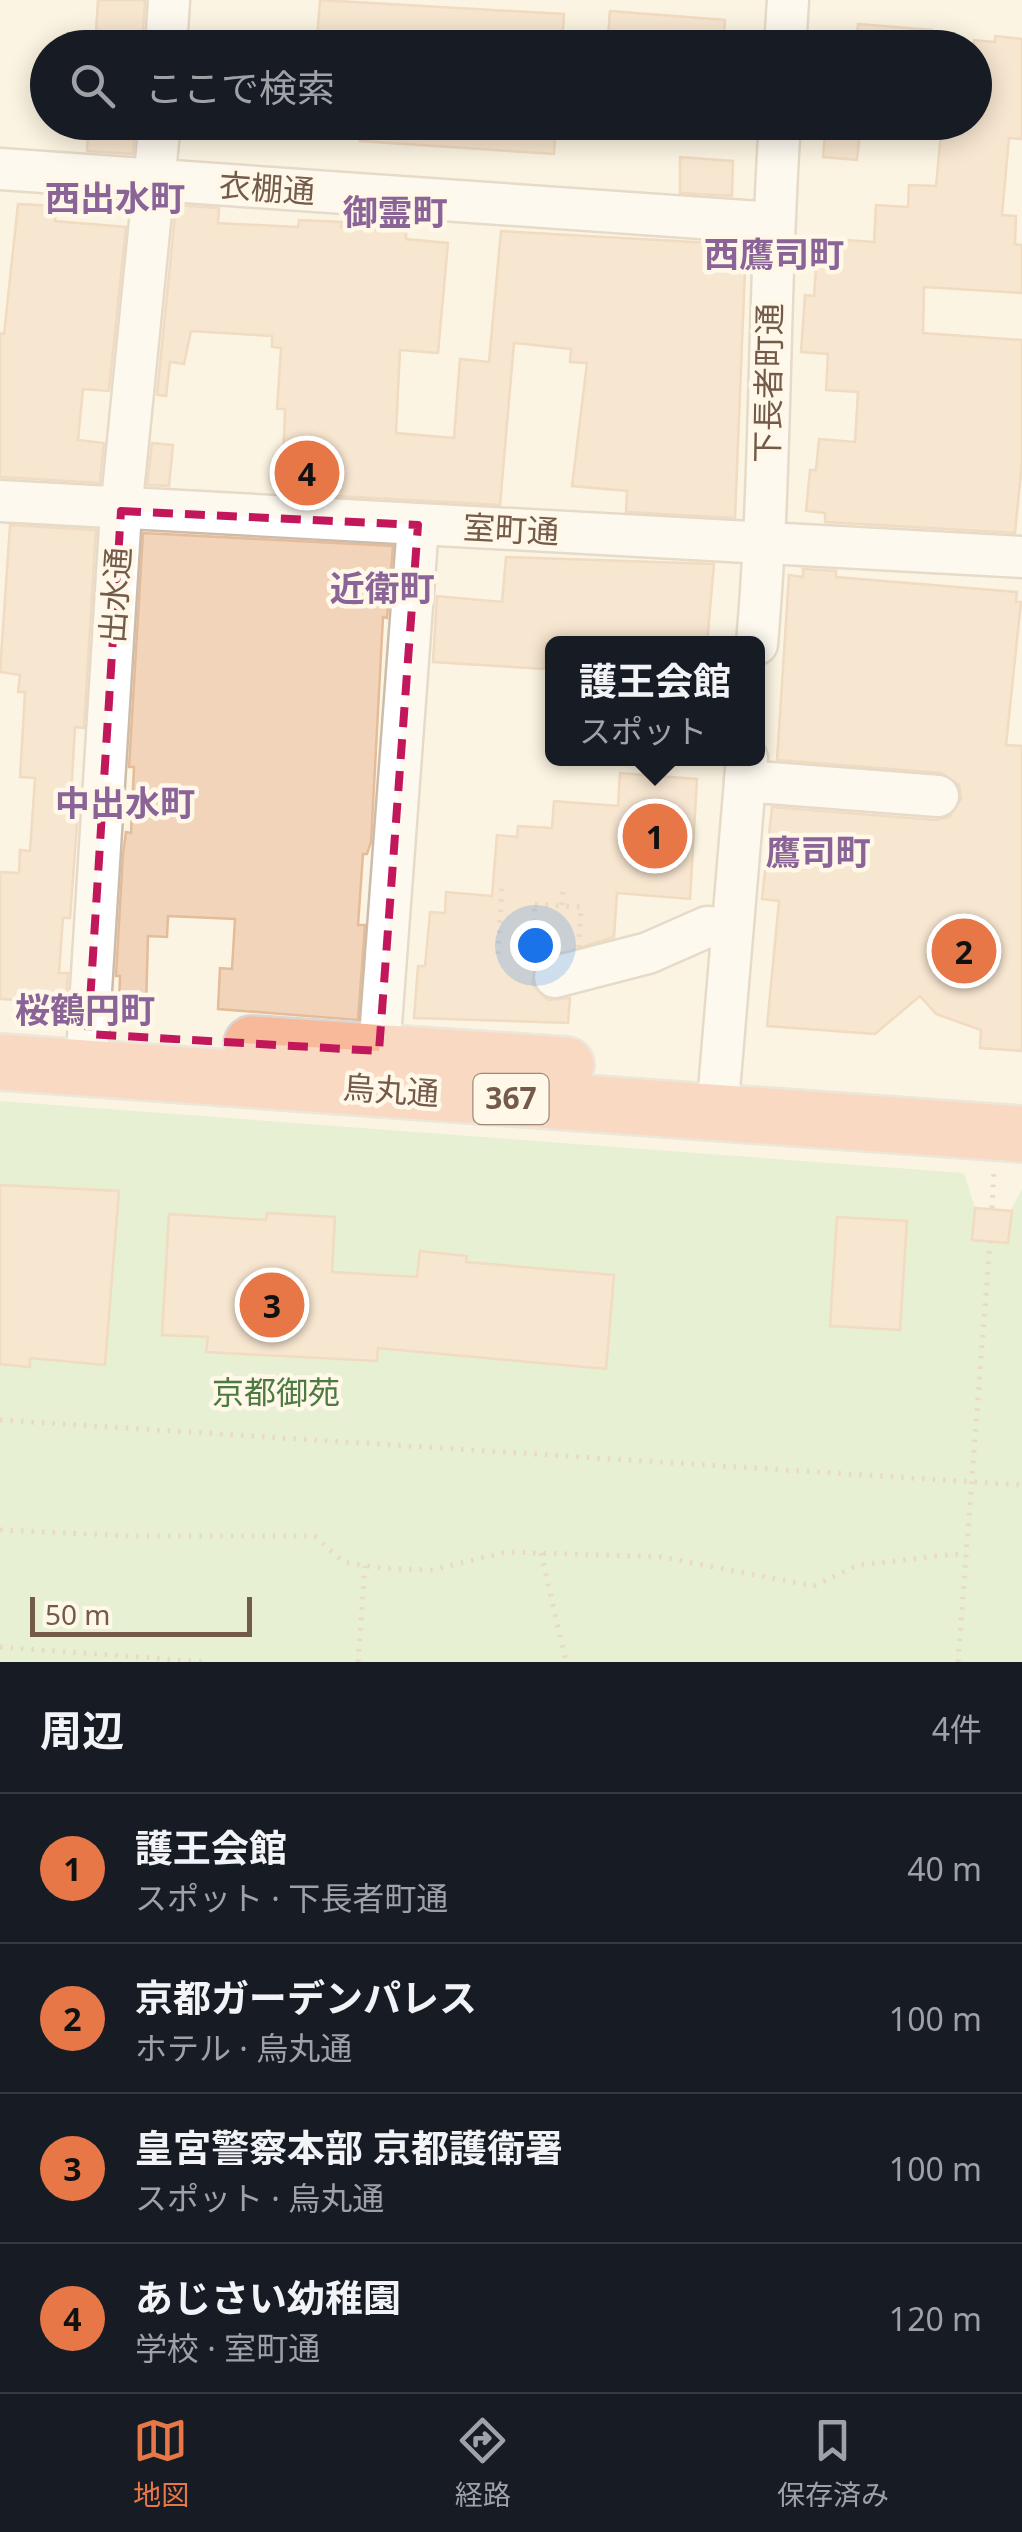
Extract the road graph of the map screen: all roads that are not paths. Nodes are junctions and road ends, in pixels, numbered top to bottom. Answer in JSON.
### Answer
{"nodes":[{"id":1,"x":169,"y":0,"type":"edge"},
{"id":2,"x":788,"y":0,"type":"edge"},
{"id":3,"x":167,"y":30,"type":"edge"},
{"id":4,"x":786,"y":30,"type":"edge"},
{"id":5,"x":157,"y":140,"type":"edge"},
{"id":6,"x":779,"y":140,"type":"edge"},
{"id":7,"x":0,"y":170,"type":"edge"},
{"id":8,"x":151,"y":181,"type":"junction"},
{"id":9,"x":772,"y":224,"type":"junction"},
{"id":10,"x":0,"y":501,"type":"edge"},
{"id":11,"x":121,"y":511,"type":"junction"},
{"id":12,"x":418,"y":525,"type":"junction"},
{"id":13,"x":766,"y":543,"type":"junction"},
{"id":14,"x":1022,"y":556,"type":"edge"},
{"id":15,"x":758,"y":636,"type":"edge"},
{"id":16,"x":746,"y":770,"type":"edge"},
{"id":17,"x":938,"y":796,"type":"dead end"},
{"id":18,"x":732,"y":929,"type":"junction"},
{"id":19,"x":554,"y":977,"type":"dead end"},
{"id":20,"x":0,"y":1028,"type":"edge"},
{"id":21,"x":379,"y":1051,"type":"junction"},
{"id":22,"x":87,"y":1052,"type":"junction"},
{"id":23,"x":0,"y":1062,"type":"edge"},
{"id":24,"x":719,"y":1095,"type":"junction"},
{"id":25,"x":1022,"y":1097,"type":"edge"},
{"id":26,"x":1022,"y":1134,"type":"edge"}],
"edges":[{"from":1,"to":3,"type":"street"},
{"from":2,"to":4,"type":"street"},
{"from":5,"to":8,"type":"street","name":"出水通"},
{"from":6,"to":9,"type":"street","name":"下長者町通"},
{"from":7,"to":8,"type":"street","name":"衣棚通"},
{"from":8,"to":9,"type":"street","name":"衣棚通"},
{"from":8,"to":11,"type":"street","name":"出水通"},
{"from":9,"to":13,"type":"street","name":"下長者町通"},
{"from":10,"to":11,"type":"street","name":"室町通"},
{"from":11,"to":12,"type":"street","name":"室町通"},
{"from":11,"to":22,"type":"street","name":"出水通"},
{"from":12,"to":13,"type":"street","name":"室町通"},
{"from":12,"to":21,"type":"street"},
{"from":13,"to":14,"type":"street","name":"室町通"},
{"from":13,"to":15,"type":"street","name":"下長者町通"},
{"from":16,"to":17,"type":"street"},
{"from":16,"to":18,"type":"street"},
{"from":18,"to":19,"type":"street"},
{"from":18,"to":24,"type":"street"},
{"from":20,"to":22,"type":"highway","name":"烏丸通","number":"367"},
{"from":21,"to":22,"type":"highway","name":"烏丸通","number":"367"},
{"from":21,"to":24,"type":"highway","name":"烏丸通","number":"367"},
{"from":22,"to":23,"type":"highway","name":"烏丸通","number":"367"},
{"from":22,"to":24,"type":"highway","name":"烏丸通","number":"367"},
{"from":24,"to":25,"type":"highway","name":"烏丸通","number":"367"},
{"from":24,"to":26,"type":"highway","name":"烏丸通","number":"367"}]}
